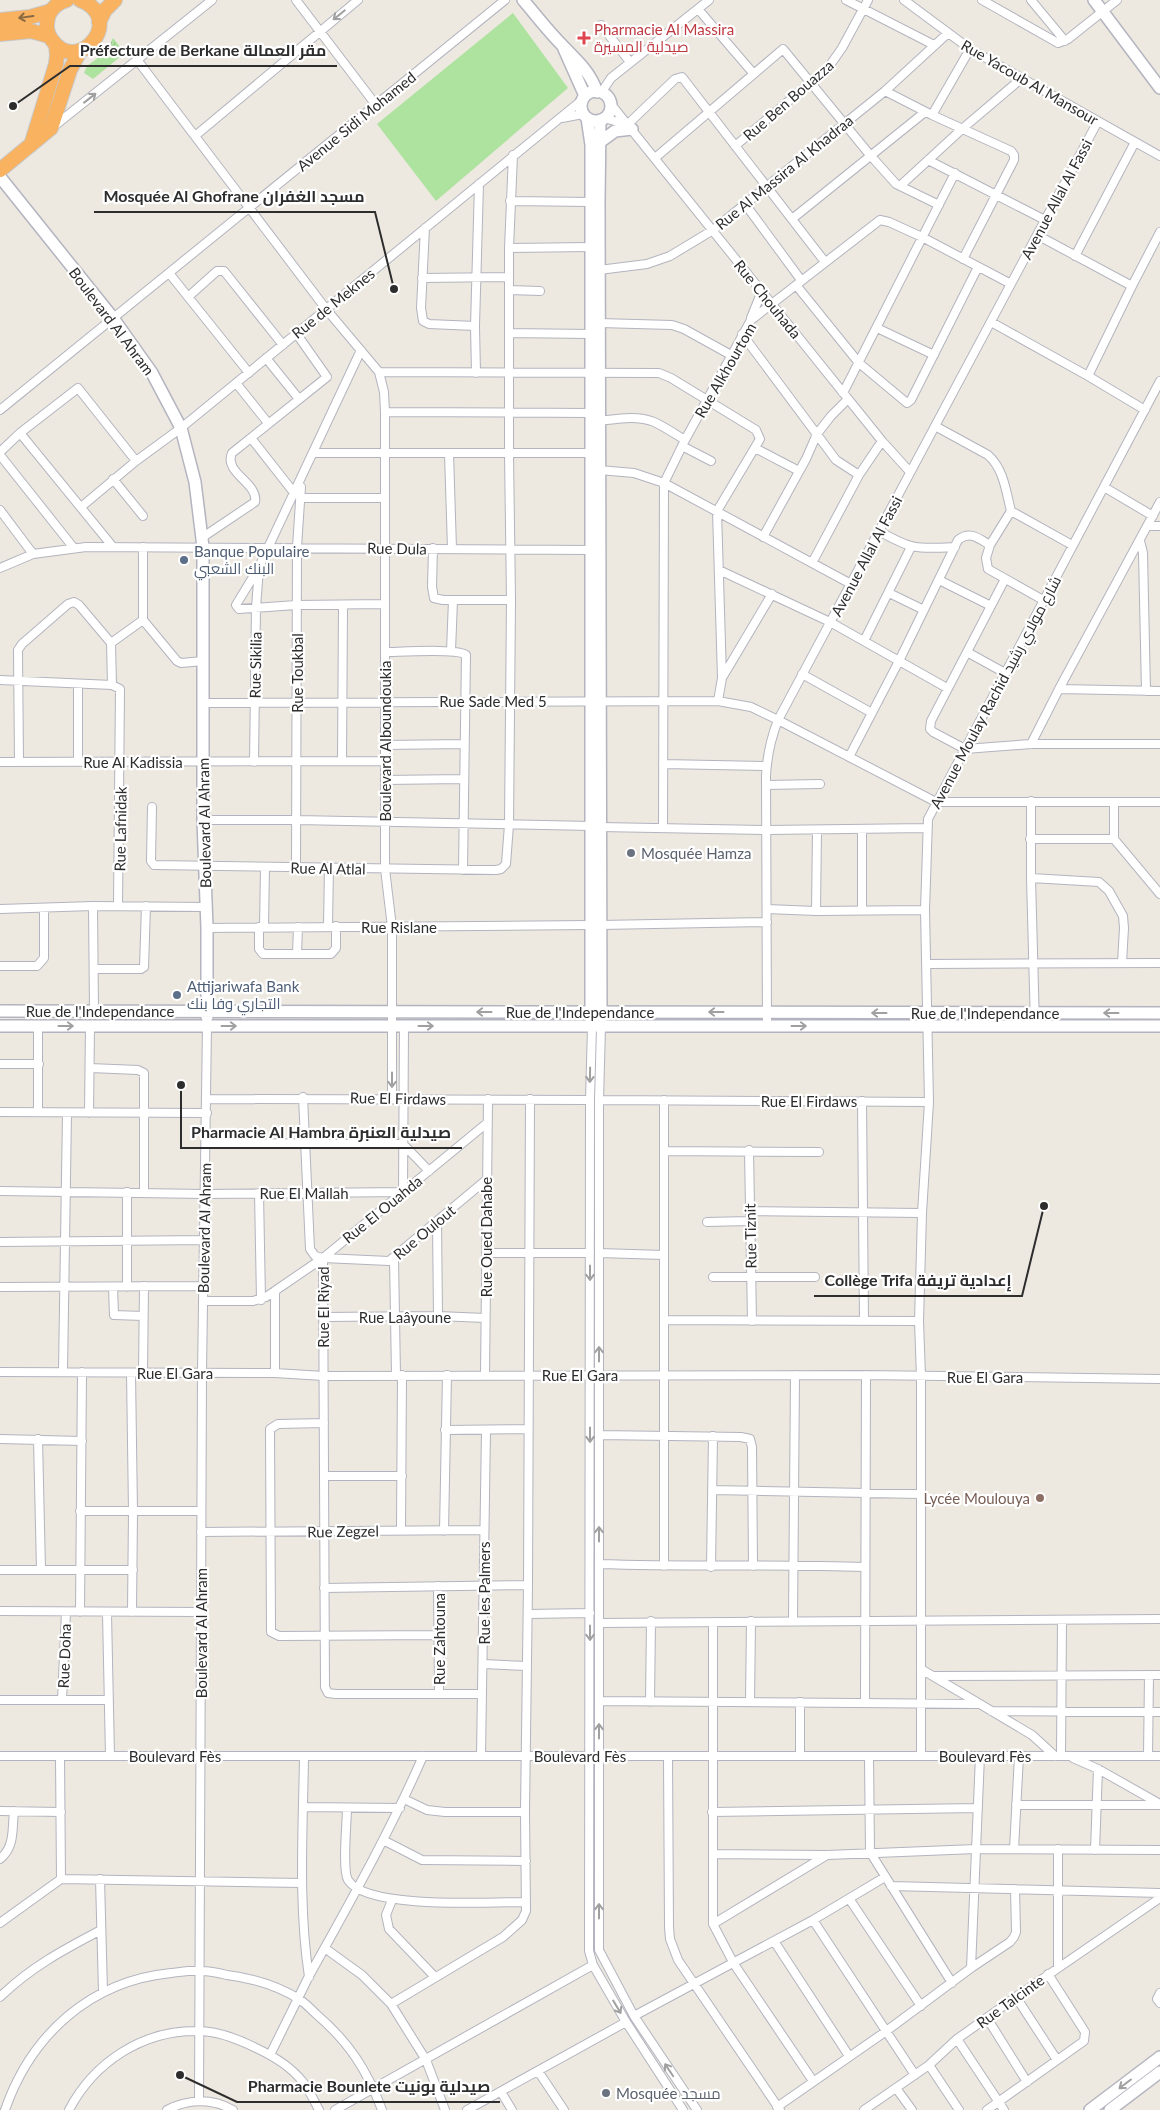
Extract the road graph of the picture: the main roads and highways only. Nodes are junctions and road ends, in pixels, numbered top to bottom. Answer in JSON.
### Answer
{"nodes":[{"id":1,"x":67,"y":0,"type":"edge"},
{"id":2,"x":115,"y":0,"type":"edge"},
{"id":3,"x":85,"y":1,"type":"edge"},
{"id":4,"x":51,"y":11,"type":"junction"},
{"id":5,"x":0,"y":20,"type":"edge"},
{"id":6,"x":100,"y":22,"type":"junction"},
{"id":7,"x":0,"y":34,"type":"edge"},
{"id":8,"x":52,"y":40,"type":"junction"},
{"id":9,"x":80,"y":51,"type":"junction"},
{"id":10,"x":31,"y":145,"type":"junction"},
{"id":11,"x":0,"y":170,"type":"edge"}],
"edges":[{"from":1,"to":4,"type":"highway"},
{"from":2,"to":6,"type":"highway"},
{"from":3,"to":6,"type":"highway"},
{"from":4,"to":5,"type":"highway","one_way":true},
{"from":4,"to":8,"type":"highway"},
{"from":6,"to":9,"type":"highway"},
{"from":7,"to":8,"type":"highway"},
{"from":8,"to":9,"type":"highway"},
{"from":8,"to":10,"type":"highway"},
{"from":9,"to":10,"type":"highway"},
{"from":10,"to":11,"type":"highway"}]}
